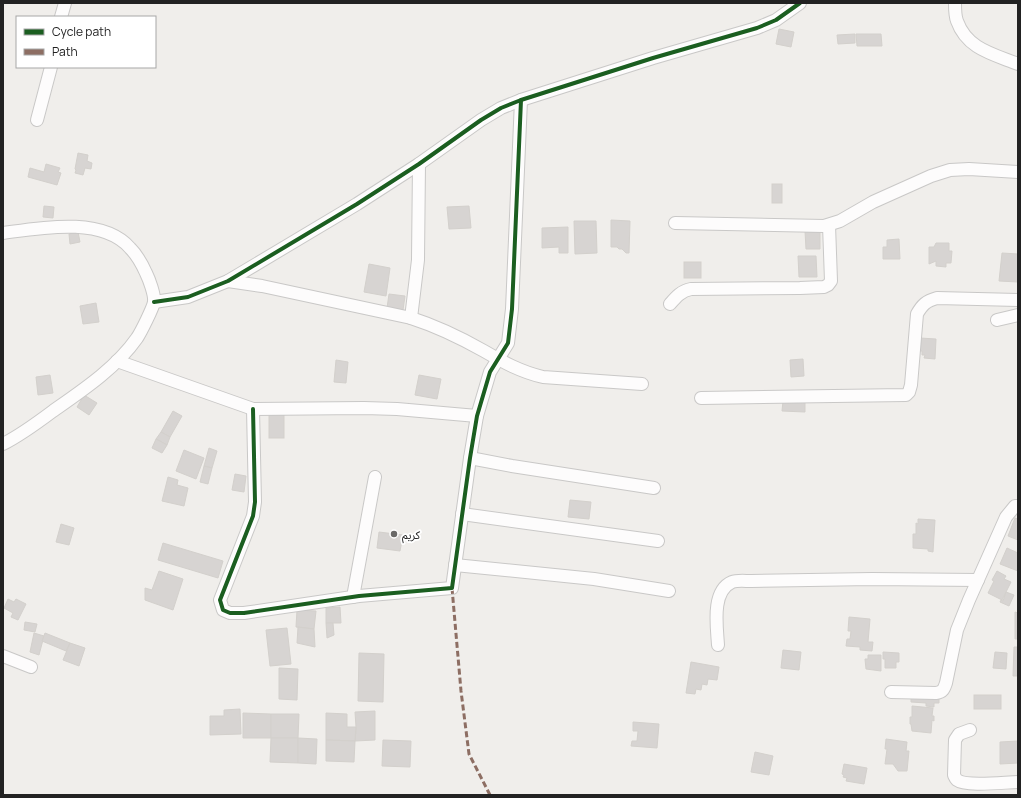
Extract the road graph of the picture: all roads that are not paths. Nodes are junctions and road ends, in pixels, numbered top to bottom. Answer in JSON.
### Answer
{"nodes":[{"id":1,"x":65,"y":3,"type":"edge"},
{"id":2,"x":800,"y":3,"type":"edge"},
{"id":3,"x":955,"y":3,"type":"edge"},
{"id":4,"x":61,"y":16,"type":"edge"},
{"id":5,"x":1018,"y":64,"type":"edge"},
{"id":6,"x":51,"y":68,"type":"edge"},
{"id":7,"x":521,"y":100,"type":"junction"},
{"id":8,"x":37,"y":120,"type":"dead end"},
{"id":9,"x":419,"y":164,"type":"junction"},
{"id":10,"x":1018,"y":172,"type":"edge"},
{"id":11,"x":675,"y":223,"type":"dead end"},
{"id":12,"x":829,"y":225,"type":"junction"},
{"id":13,"x":3,"y":233,"type":"edge"},
{"id":14,"x":228,"y":281,"type":"junction"},
{"id":15,"x":1018,"y":300,"type":"edge"},
{"id":16,"x":154,"y":302,"type":"junction"},
{"id":17,"x":670,"y":304,"type":"dead end"},
{"id":18,"x":1018,"y":315,"type":"edge"},
{"id":19,"x":411,"y":318,"type":"junction"},
{"id":20,"x":996,"y":320,"type":"dead end"},
{"id":21,"x":498,"y":359,"type":"junction"},
{"id":22,"x":117,"y":361,"type":"junction"},
{"id":23,"x":642,"y":384,"type":"dead end"},
{"id":24,"x":701,"y":398,"type":"dead end"},
{"id":25,"x":253,"y":409,"type":"junction"},
{"id":26,"x":477,"y":416,"type":"junction"},
{"id":27,"x":3,"y":444,"type":"edge"},
{"id":28,"x":470,"y":458,"type":"junction"},
{"id":29,"x":376,"y":477,"type":"dead end"},
{"id":30,"x":654,"y":488,"type":"dead end"},
{"id":31,"x":1018,"y":506,"type":"edge"},
{"id":32,"x":462,"y":514,"type":"junction"},
{"id":33,"x":658,"y":541,"type":"dead end"},
{"id":34,"x":455,"y":565,"type":"junction"},
{"id":35,"x":978,"y":580,"type":"junction"},
{"id":36,"x":669,"y":591,"type":"dead end"},
{"id":37,"x":353,"y":597,"type":"junction"},
{"id":38,"x":718,"y":645,"type":"dead end"},
{"id":39,"x":3,"y":656,"type":"edge"},
{"id":40,"x":31,"y":667,"type":"dead end"},
{"id":41,"x":890,"y":692,"type":"dead end"},
{"id":42,"x":970,"y":730,"type":"dead end"},
{"id":43,"x":1018,"y":782,"type":"edge"}],
"edges":[{"from":1,"to":4,"type":"street"},
{"from":2,"to":7,"type":"street"},
{"from":3,"to":5,"type":"street"},
{"from":6,"to":8,"type":"street"},
{"from":7,"to":9,"type":"street"},
{"from":7,"to":21,"type":"street"},
{"from":9,"to":14,"type":"street"},
{"from":9,"to":19,"type":"street"},
{"from":10,"to":12,"type":"street"},
{"from":11,"to":12,"type":"street"},
{"from":12,"to":17,"type":"street"},
{"from":13,"to":16,"type":"street"},
{"from":14,"to":16,"type":"street"},
{"from":14,"to":19,"type":"street"},
{"from":15,"to":24,"type":"street"},
{"from":16,"to":22,"type":"street"},
{"from":18,"to":20,"type":"street"},
{"from":19,"to":21,"type":"street"},
{"from":21,"to":23,"type":"street"},
{"from":21,"to":26,"type":"street"},
{"from":22,"to":25,"type":"street"},
{"from":22,"to":27,"type":"street"},
{"from":25,"to":26,"type":"street"},
{"from":25,"to":37,"type":"street"},
{"from":26,"to":28,"type":"street"},
{"from":28,"to":30,"type":"street"},
{"from":28,"to":32,"type":"street"},
{"from":29,"to":37,"type":"street"},
{"from":31,"to":35,"type":"street"},
{"from":32,"to":33,"type":"street"},
{"from":32,"to":34,"type":"street"},
{"from":34,"to":36,"type":"street"},
{"from":34,"to":37,"type":"street"},
{"from":35,"to":38,"type":"street"},
{"from":35,"to":41,"type":"street"},
{"from":39,"to":40,"type":"street"},
{"from":42,"to":43,"type":"street"}]}
